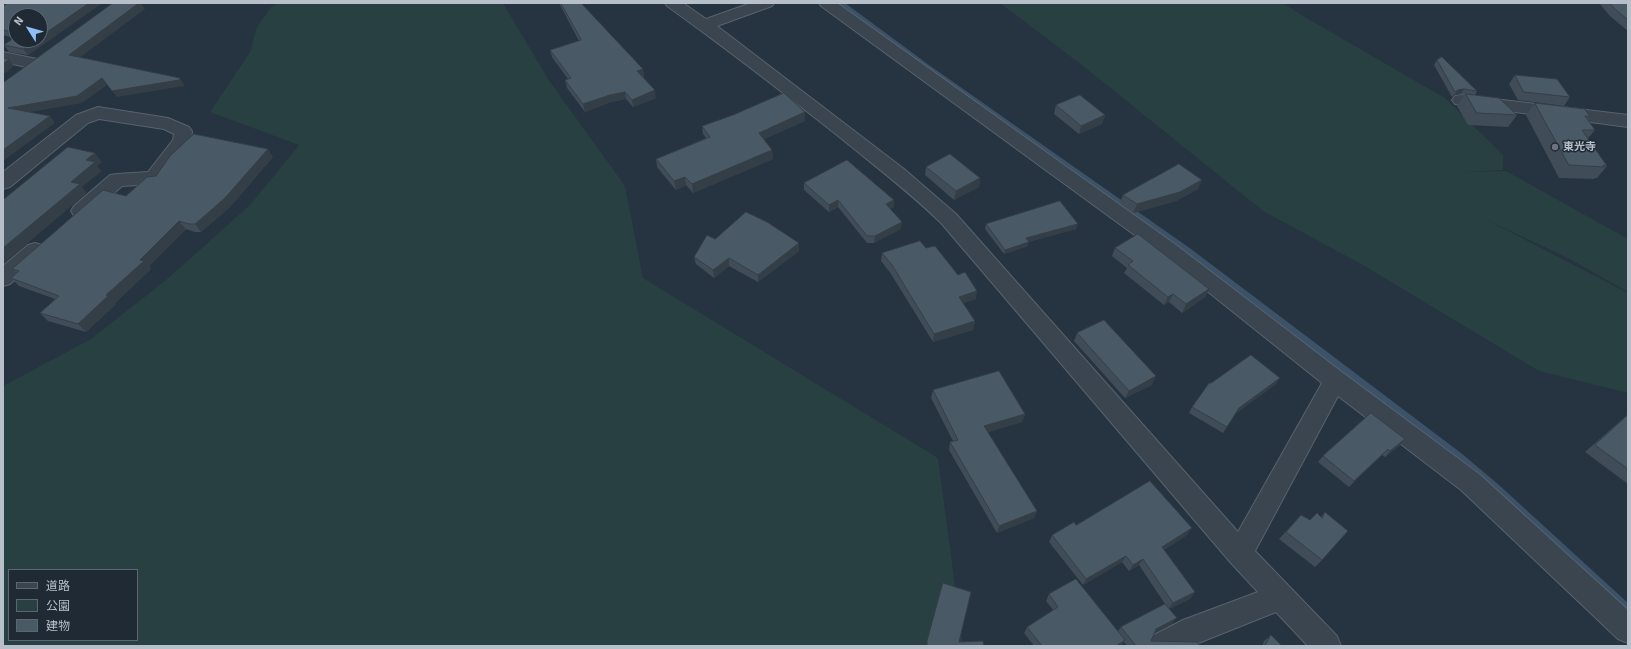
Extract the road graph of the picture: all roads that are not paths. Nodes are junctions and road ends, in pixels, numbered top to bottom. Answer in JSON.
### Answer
{"nodes":[{"id":1,"x":673,"y":3,"type":"edge"},
{"id":2,"x":766,"y":3,"type":"edge"},
{"id":3,"x":827,"y":3,"type":"edge"},
{"id":4,"x":705,"y":25,"type":"junction"},
{"id":5,"x":3,"y":57,"type":"edge"},
{"id":6,"x":14,"y":76,"type":"edge"},
{"id":7,"x":1461,"y":100,"type":"dead end"},
{"id":8,"x":1628,"y":121,"type":"edge"},
{"id":9,"x":3,"y":182,"type":"edge"},
{"id":10,"x":69,"y":221,"type":"edge"},
{"id":11,"x":51,"y":236,"type":"edge"},
{"id":12,"x":3,"y":278,"type":"edge"},
{"id":13,"x":1335,"y":380,"type":"junction"},
{"id":14,"x":1240,"y":554,"type":"junction"},
{"id":15,"x":1280,"y":597,"type":"junction"},
{"id":16,"x":1628,"y":628,"type":"edge"},
{"id":17,"x":1162,"y":646,"type":"edge"},
{"id":18,"x":1327,"y":646,"type":"edge"}],
"edges":[{"from":1,"to":4,"type":"street"},
{"from":2,"to":4,"type":"street"},
{"from":3,"to":13,"type":"street"},
{"from":4,"to":14,"type":"street"},
{"from":5,"to":6,"type":"street"},
{"from":7,"to":8,"type":"street"},
{"from":9,"to":10,"type":"street"},
{"from":11,"to":12,"type":"street"},
{"from":13,"to":14,"type":"street"},
{"from":13,"to":16,"type":"street"},
{"from":14,"to":15,"type":"street"},
{"from":15,"to":17,"type":"street"},
{"from":15,"to":18,"type":"street"}]}
